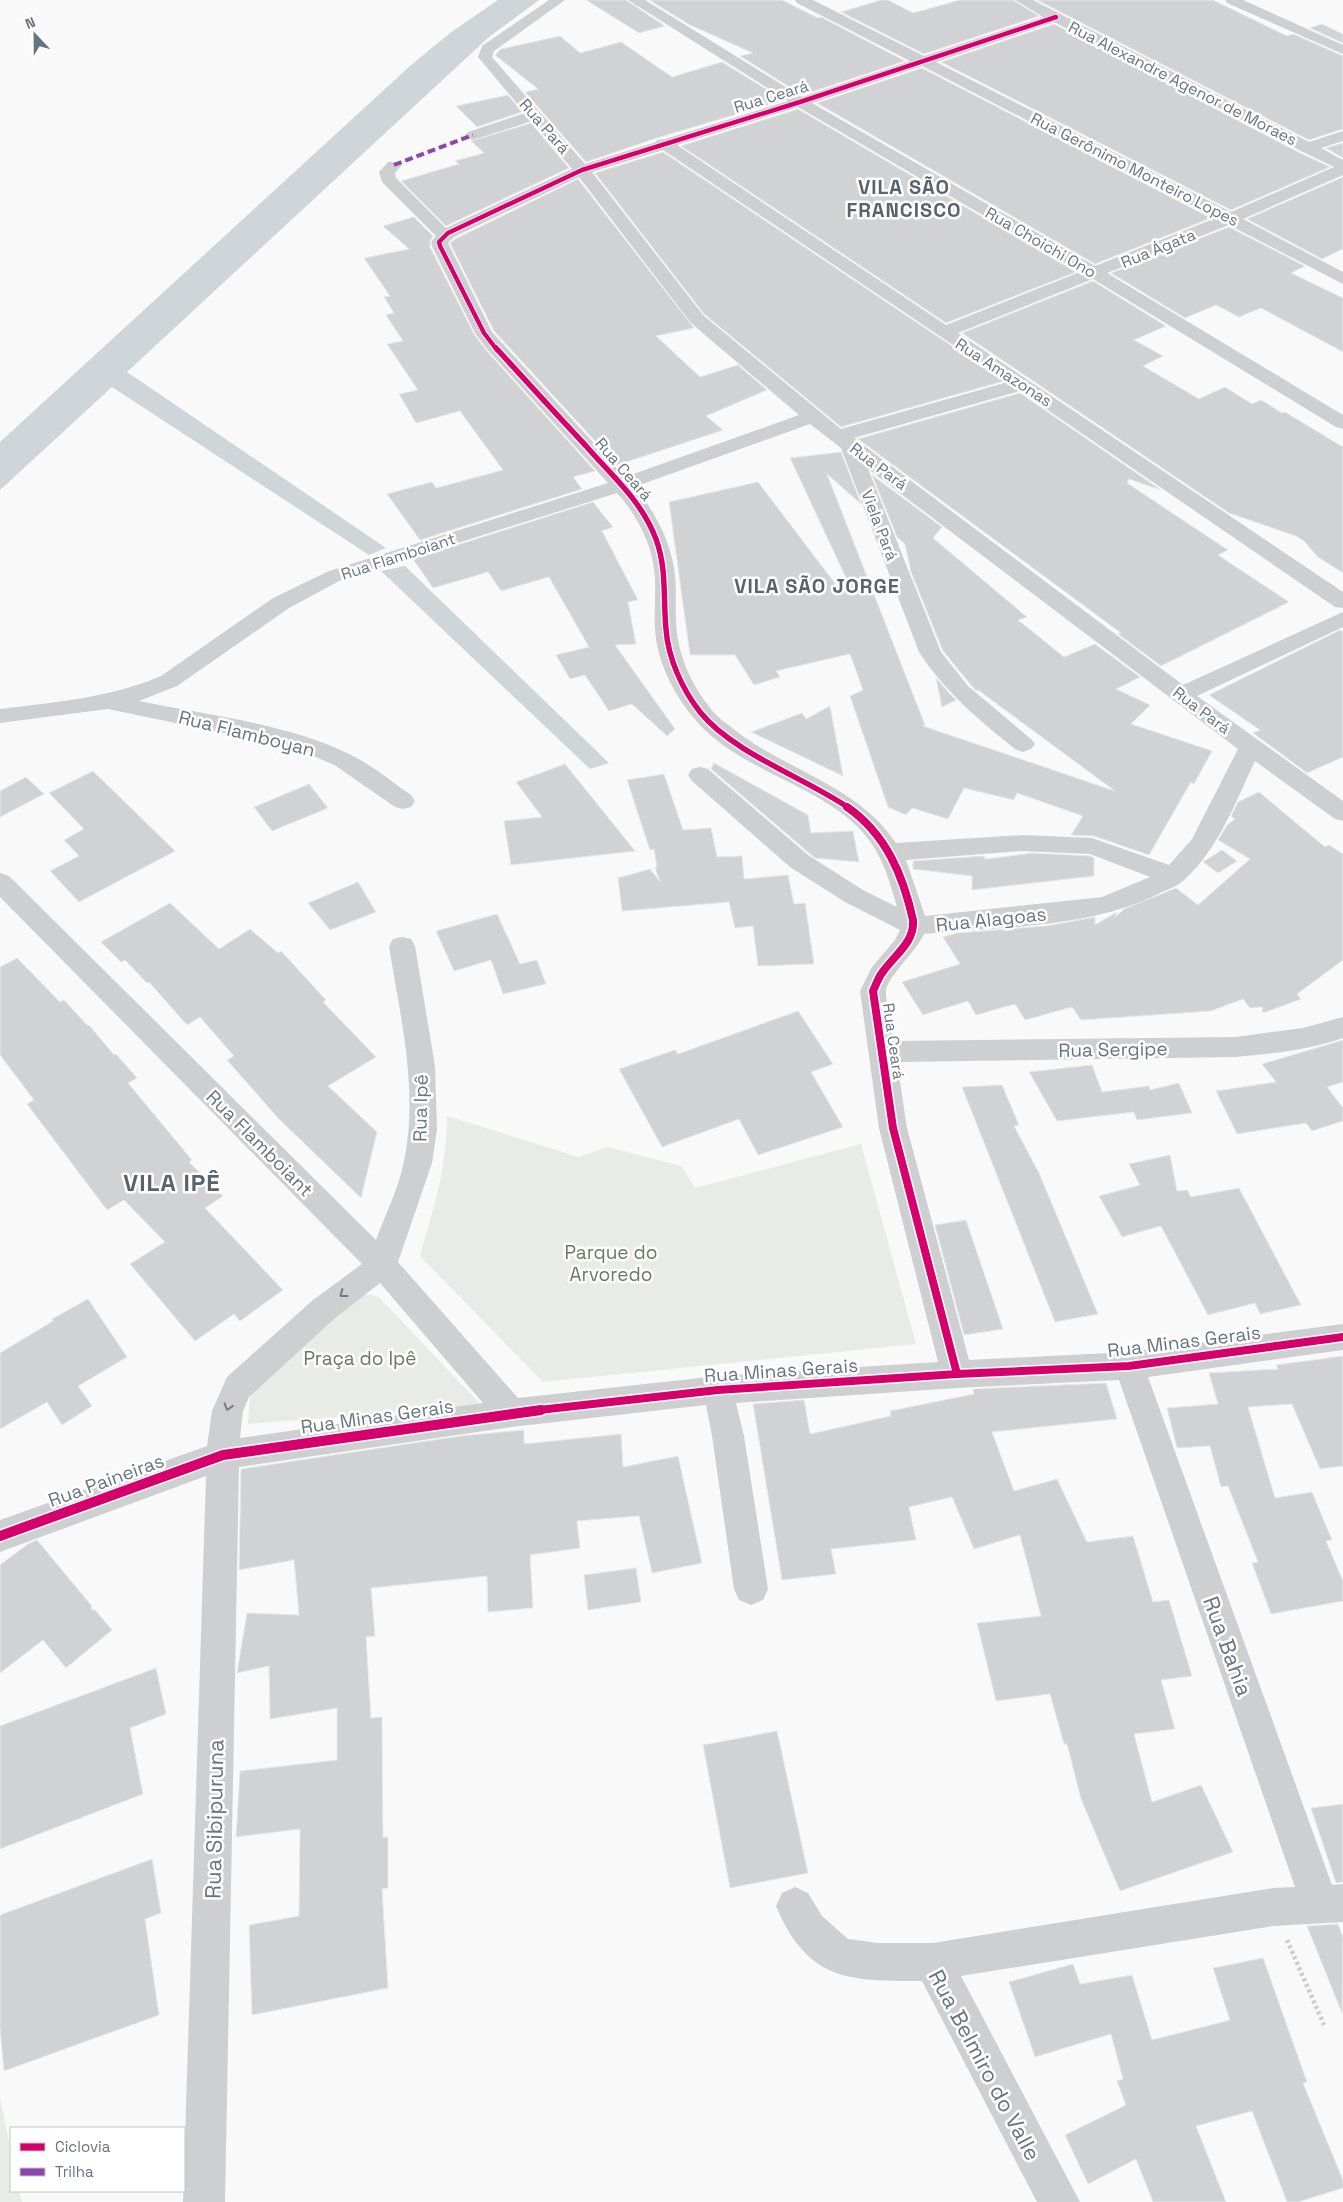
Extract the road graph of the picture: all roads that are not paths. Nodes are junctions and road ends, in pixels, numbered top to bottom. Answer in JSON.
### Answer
{"nodes":[{"id":1,"x":558,"y":0,"type":"edge"},
{"id":2,"x":635,"y":0,"type":"edge"},
{"id":3,"x":802,"y":0,"type":"edge"},
{"id":4,"x":1022,"y":0,"type":"edge"},
{"id":5,"x":1232,"y":0,"type":"edge"},
{"id":6,"x":1056,"y":17,"type":"junction"},
{"id":7,"x":1343,"y":50,"type":"edge"},
{"id":8,"x":925,"y":61,"type":"junction"},
{"id":9,"x":800,"y":102,"type":"junction"},
{"id":10,"x":535,"y":115,"type":"junction"},
{"id":11,"x":473,"y":135,"type":"dead end"},
{"id":12,"x":1343,"y":136,"type":"edge"},
{"id":13,"x":663,"y":143,"type":"junction"},
{"id":14,"x":1307,"y":148,"type":"junction"},
{"id":15,"x":394,"y":165,"type":"dead end"},
{"id":16,"x":1343,"y":168,"type":"edge"},
{"id":17,"x":582,"y":170,"type":"junction"},
{"id":18,"x":1231,"y":218,"type":"junction"},
{"id":19,"x":444,"y":235,"type":"junction"},
{"id":20,"x":1095,"y":274,"type":"junction"},
{"id":21,"x":1343,"y":279,"type":"edge"},
{"id":22,"x":944,"y":332,"type":"junction"},
{"id":23,"x":1023,"y":384,"type":"junction"},
{"id":24,"x":812,"y":417,"type":"junction"},
{"id":25,"x":1343,"y":423,"type":"edge"},
{"id":26,"x":843,"y":439,"type":"junction"},
{"id":27,"x":622,"y":485,"type":"junction"},
{"id":28,"x":1343,"y":602,"type":"edge"},
{"id":29,"x":1343,"y":619,"type":"edge"},
{"id":30,"x":1182,"y":694,"type":"junction"},
{"id":31,"x":109,"y":702,"type":"junction"},
{"id":32,"x":0,"y":716,"type":"edge"},
{"id":33,"x":1023,"y":744,"type":"dead end"},
{"id":34,"x":1251,"y":747,"type":"junction"},
{"id":35,"x":700,"y":775,"type":"dead end"},
{"id":36,"x":403,"y":801,"type":"dead end"},
{"id":37,"x":1343,"y":813,"type":"edge"},
{"id":38,"x":890,"y":852,"type":"junction"},
{"id":39,"x":1173,"y":876,"type":"junction"},
{"id":40,"x":0,"y":882,"type":"edge"},
{"id":41,"x":914,"y":926,"type":"junction"},
{"id":42,"x":402,"y":946,"type":"dead end"},
{"id":43,"x":1343,"y":1027,"type":"edge"},
{"id":44,"x":881,"y":1052,"type":"junction"},
{"id":45,"x":382,"y":1265,"type":"junction"},
{"id":46,"x":1343,"y":1337,"type":"edge"},
{"id":47,"x":1129,"y":1366,"type":"junction"},
{"id":48,"x":957,"y":1374,"type":"junction"},
{"id":49,"x":718,"y":1390,"type":"junction"},
{"id":50,"x":511,"y":1413,"type":"junction"},
{"id":51,"x":222,"y":1455,"type":"junction"},
{"id":52,"x":0,"y":1536,"type":"edge"},
{"id":53,"x":750,"y":1589,"type":"dead end"},
{"id":54,"x":1332,"y":1904,"type":"edge"},
{"id":55,"x":795,"y":1906,"type":"dead end"},
{"id":56,"x":933,"y":1962,"type":"junction"},
{"id":57,"x":205,"y":2193,"type":"edge"},
{"id":58,"x":1059,"y":2202,"type":"edge"}],
"edges":[{"from":1,"to":10,"type":"street","name":"Rua Pará"},
{"from":2,"to":9,"type":"street","name":"Rua Choichi Ono"},
{"from":3,"to":8,"type":"street","name":"Rua Gerônimo Monteiro Lopes"},
{"from":4,"to":6,"type":"street","name":"Rua Alexandre Agenor de Moraes"},
{"from":5,"to":7,"type":"street"},
{"from":6,"to":8,"type":"street","name":"Rua Ceará"},
{"from":6,"to":14,"type":"street","name":"Rua Alexandre Agenor de Moraes"},
{"from":8,"to":9,"type":"street","name":"Rua Ceará"},
{"from":8,"to":18,"type":"street","name":"Rua Gerônimo Monteiro Lopes"},
{"from":9,"to":13,"type":"street","name":"Rua Ceará"},
{"from":9,"to":20,"type":"street","name":"Rua Choichi Ono"},
{"from":10,"to":11,"type":"street"},
{"from":10,"to":17,"type":"street","name":"Rua Pará"},
{"from":12,"to":14,"type":"street"},
{"from":13,"to":17,"type":"street","name":"Rua Ceará"},
{"from":13,"to":22,"type":"street","name":"Rua Amazonas"},
{"from":14,"to":16,"type":"street","name":"Rua Alexandre Agenor de Moraes"},
{"from":15,"to":19,"type":"street"},
{"from":16,"to":18,"type":"street","name":"Rua Ágata"},
{"from":17,"to":19,"type":"street","name":"Rua Ceará"},
{"from":17,"to":24,"type":"street","name":"Rua Pará"},
{"from":18,"to":20,"type":"street","name":"Rua Ágata"},
{"from":18,"to":21,"type":"street","name":"Rua Gerônimo Monteiro Lopes"},
{"from":19,"to":27,"type":"street","name":"Rua Ceará"},
{"from":20,"to":22,"type":"street","name":"Rua Ágata"},
{"from":20,"to":25,"type":"street","name":"Rua Choichi Ono"},
{"from":22,"to":23,"type":"street","name":"Rua Amazonas"},
{"from":23,"to":26,"type":"street"},
{"from":23,"to":28,"type":"street","name":"Rua Amazonas"},
{"from":24,"to":26,"type":"street","name":"Rua Pará"},
{"from":24,"to":27,"type":"street","name":"Rua Flamboiant"},
{"from":26,"to":30,"type":"street","name":"Rua Pará"},
{"from":26,"to":33,"type":"street","name":"Viela Pará"},
{"from":27,"to":31,"type":"street","name":"Rua Flamboiant"},
{"from":27,"to":38,"type":"street","name":"Rua Ceará"},
{"from":29,"to":30,"type":"street"},
{"from":30,"to":34,"type":"street","name":"Rua Pará"},
{"from":31,"to":32,"type":"street","name":"Rua Flamboiant"},
{"from":31,"to":36,"type":"street","name":"Rua Flamboyan"},
{"from":34,"to":37,"type":"street","name":"Rua Pará"},
{"from":34,"to":39,"type":"street","name":"Rua Alagoas"},
{"from":35,"to":41,"type":"street","name":"Rua Alagoas"},
{"from":38,"to":39,"type":"street"},
{"from":38,"to":41,"type":"street","name":"Rua Ceará"},
{"from":39,"to":41,"type":"street","name":"Rua Alagoas"},
{"from":40,"to":45,"type":"street","name":"Rua Flamboiant"},
{"from":41,"to":44,"type":"street","name":"Rua Ceará"},
{"from":42,"to":45,"type":"street","name":"Rua Ipê"},
{"from":43,"to":44,"type":"street","name":"Rua Sergipe"},
{"from":44,"to":48,"type":"street","name":"Rua Ceará"},
{"from":45,"to":50,"type":"street","name":"Rua Flamboiant"},
{"from":45,"to":51,"type":"street","name":"Rua Sibipuruna","one_way":true},
{"from":46,"to":47,"type":"street","name":"Rua Minas Gerais"},
{"from":47,"to":48,"type":"street","name":"Rua Minas Gerais"},
{"from":47,"to":54,"type":"street","name":"Rua Bahia"},
{"from":48,"to":49,"type":"street","name":"Rua Minas Gerais"},
{"from":49,"to":50,"type":"street","name":"Rua Minas Gerais"},
{"from":49,"to":53,"type":"street"},
{"from":50,"to":51,"type":"street","name":"Rua Minas Gerais"},
{"from":51,"to":52,"type":"street","name":"Rua Paineiras"},
{"from":51,"to":57,"type":"street","name":"Rua Sibipuruna"},
{"from":54,"to":56,"type":"street"},
{"from":55,"to":56,"type":"street","name":"Rua Belmiro do Valle"},
{"from":56,"to":58,"type":"street","name":"Rua Belmiro do Valle"}]}
